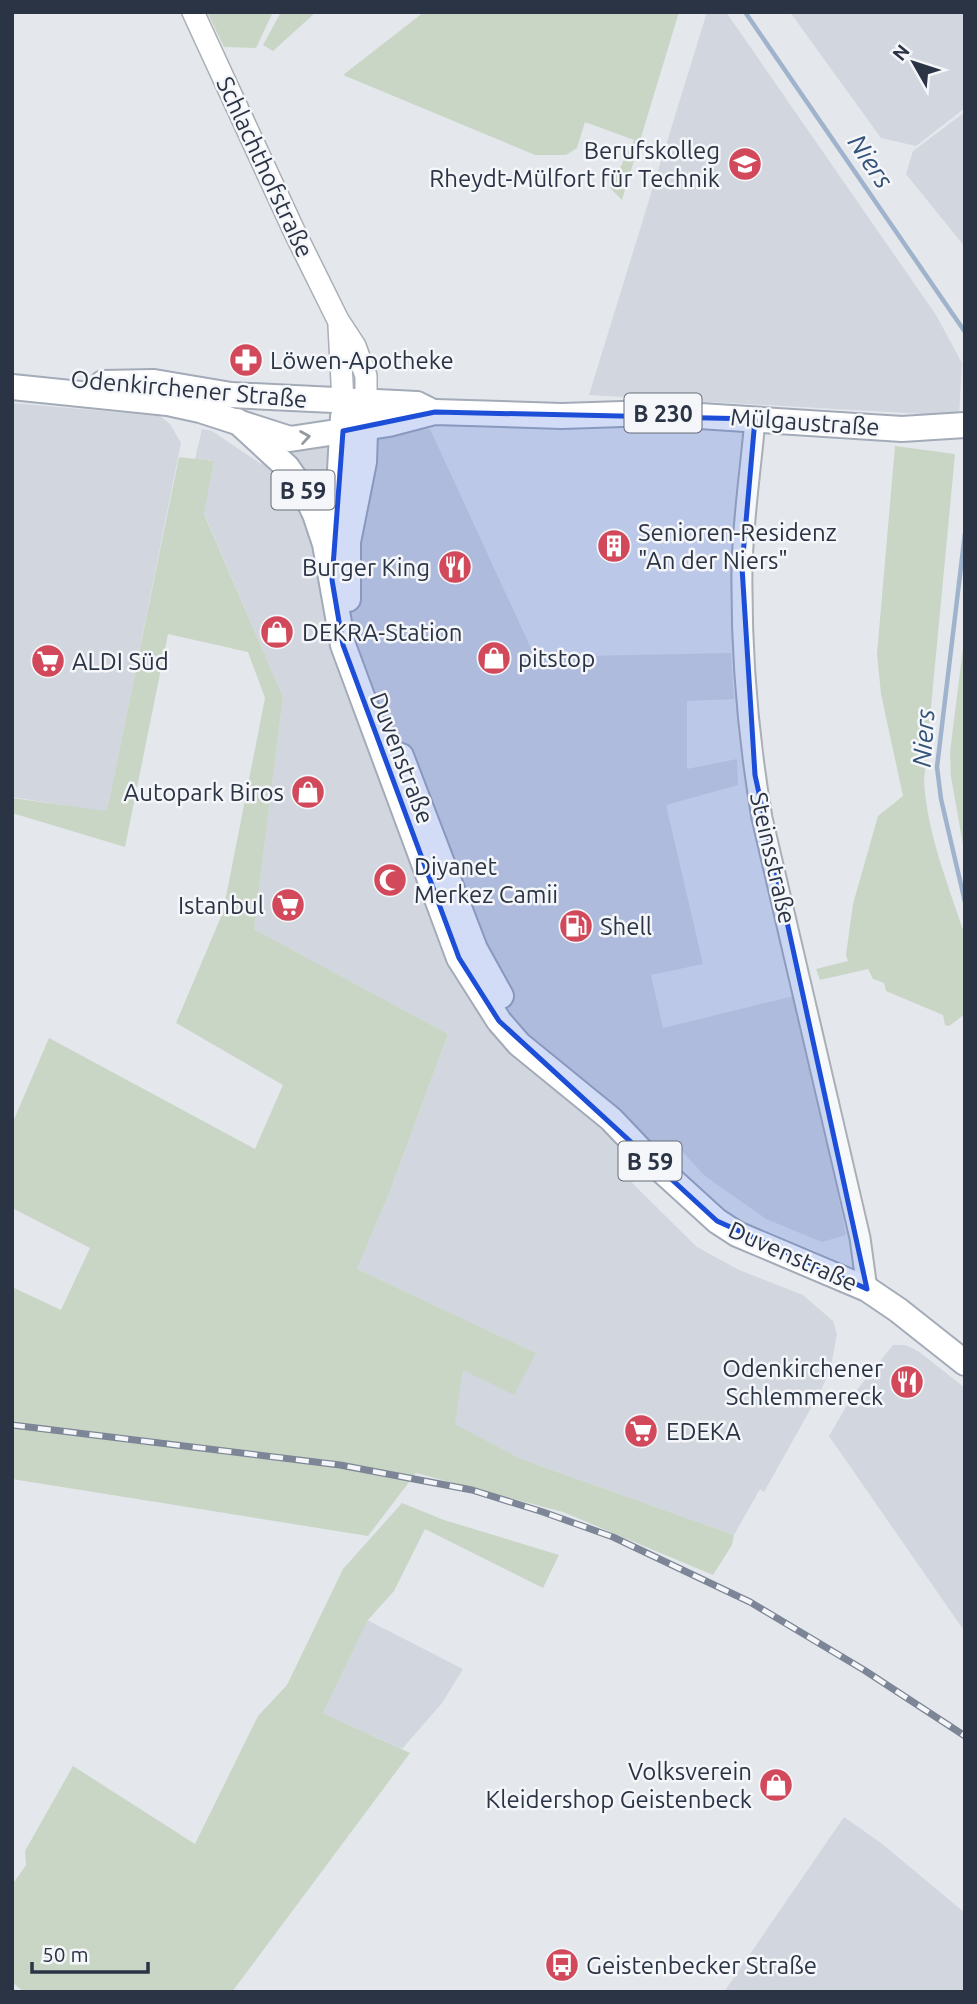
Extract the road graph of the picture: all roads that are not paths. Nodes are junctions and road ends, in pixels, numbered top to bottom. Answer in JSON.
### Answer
{"nodes":[{"id":1,"x":193,"y":12,"type":"edge"},
{"id":2,"x":12,"y":371,"type":"edge"},
{"id":3,"x":12,"y":387,"type":"edge"},
{"id":4,"x":354,"y":402,"type":"junction"},
{"id":5,"x":435,"y":412,"type":"junction"},
{"id":6,"x":755,"y":419,"type":"junction"},
{"id":7,"x":237,"y":421,"type":"junction"},
{"id":8,"x":963,"y":425,"type":"edge"},
{"id":9,"x":354,"y":429,"type":"junction"},
{"id":10,"x":332,"y":580,"type":"junction"},
{"id":11,"x":568,"y":1082,"type":"junction"},
{"id":12,"x":867,"y":1289,"type":"junction"},
{"id":13,"x":965,"y":1363,"type":"edge"}],
"edges":[{"from":1,"to":4,"type":"main road","name":"Schlachthofstraße"},
{"from":2,"to":4,"type":"main road","name":"Odenkirchener Straße"},
{"from":3,"to":7,"type":"main road","name":"Odenkirchener Straße","number":"B 59"},
{"from":4,"to":5,"type":"main road","name":"Mülgaustraße"},
{"from":4,"to":9,"type":"main road","name":"Duvenstraße","number":"B 59"},
{"from":5,"to":6,"type":"main road","name":"Mülgaustraße","number":"B 230"},
{"from":5,"to":9,"type":"main road","name":"Mülgaustraße","number":"B 230"},
{"from":6,"to":8,"type":"main road","name":"Mülgaustraße","number":"B 230"},
{"from":6,"to":12,"type":"street","name":"Steinsstraße"},
{"from":7,"to":9,"type":"main road","name":"Odenkirchener Straße","number":"B 230","one_way":true},
{"from":7,"to":10,"type":"main road","number":"B 59"},
{"from":9,"to":10,"type":"main road","number":"B 59"},
{"from":9,"to":11,"type":"main road","name":"Duvenstraße","number":"B 59"},
{"from":10,"to":11,"type":"main road","name":"Duvenstraße","number":"B 59"},
{"from":11,"to":12,"type":"main road","name":"Duvenstraße","number":"B 59"},
{"from":12,"to":13,"type":"main road","name":"Duvenstraße","number":"B 59"}]}
